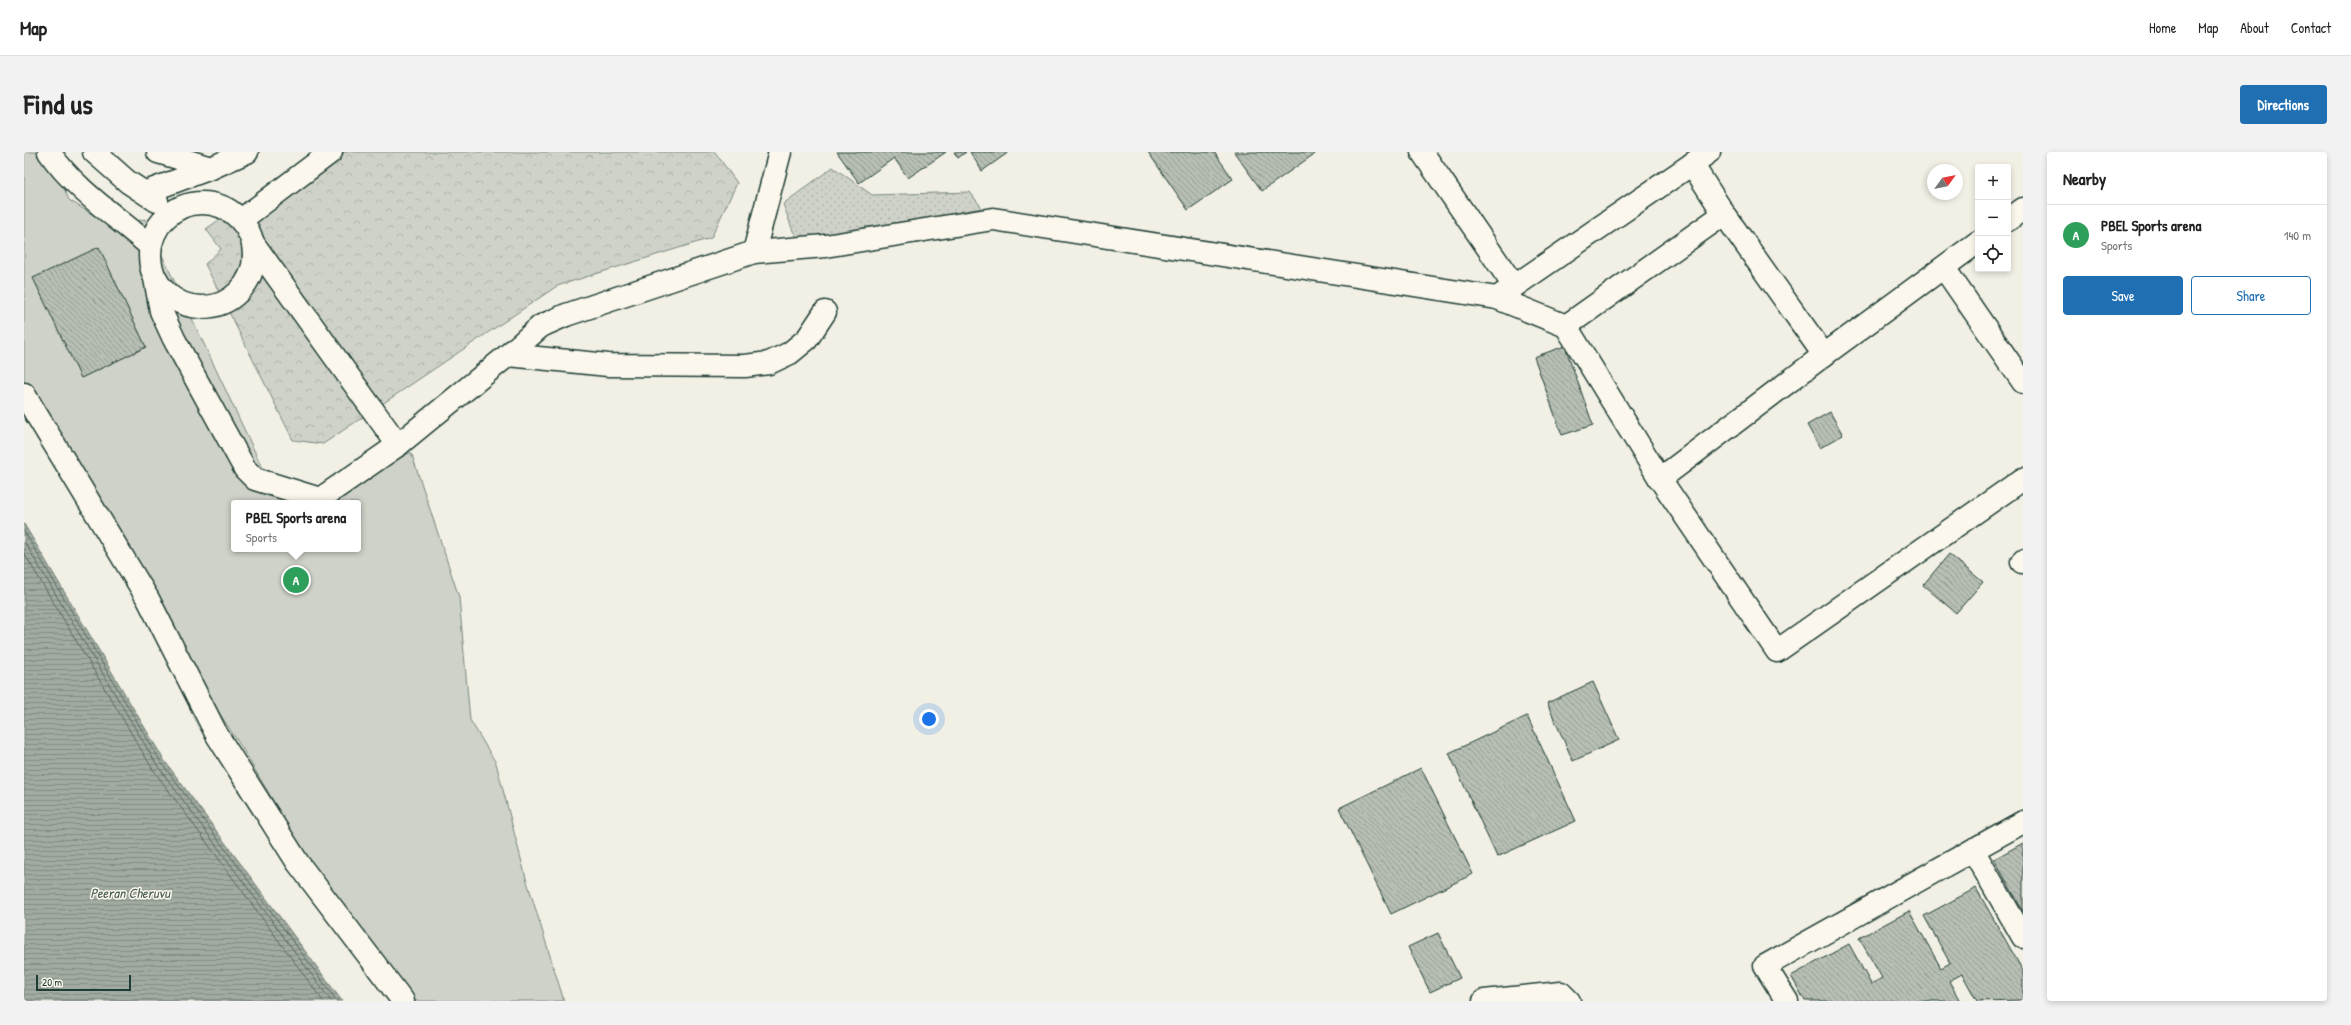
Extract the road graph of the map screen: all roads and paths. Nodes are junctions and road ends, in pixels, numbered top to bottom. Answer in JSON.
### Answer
{"nodes":[{"id":1,"x":49,"y":152,"type":"edge"},
{"id":2,"x":94,"y":152,"type":"edge"},
{"id":3,"x":158,"y":152,"type":"edge"},
{"id":4,"x":247,"y":152,"type":"edge"},
{"id":5,"x":331,"y":152,"type":"edge"},
{"id":6,"x":780,"y":152,"type":"edge"},
{"id":7,"x":1422,"y":152,"type":"edge"},
{"id":8,"x":1700,"y":158,"type":"edge"},
{"id":9,"x":212,"y":168,"type":"junction"},
{"id":10,"x":137,"y":187,"type":"junction"},
{"id":11,"x":2023,"y":209,"type":"edge"},
{"id":12,"x":171,"y":213,"type":"junction"},
{"id":13,"x":1724,"y":214,"type":"junction"},
{"id":14,"x":2011,"y":218,"type":"edge"},
{"id":15,"x":241,"y":220,"type":"junction"},
{"id":16,"x":253,"y":243,"type":"junction"},
{"id":17,"x":1975,"y":244,"type":"edge"},
{"id":18,"x":150,"y":246,"type":"junction"},
{"id":19,"x":754,"y":252,"type":"junction"},
{"id":20,"x":1944,"y":268,"type":"junction"},
{"id":21,"x":155,"y":278,"type":"junction"},
{"id":22,"x":1506,"y":292,"type":"junction"},
{"id":23,"x":825,"y":312,"type":"dead end"},
{"id":24,"x":1566,"y":326,"type":"junction"},
{"id":25,"x":1824,"y":355,"type":"junction"},
{"id":26,"x":508,"y":356,"type":"junction"},
{"id":27,"x":2023,"y":382,"type":"edge"},
{"id":28,"x":24,"y":394,"type":"edge"},
{"id":29,"x":398,"y":445,"type":"junction"},
{"id":30,"x":1660,"y":478,"type":"junction"},
{"id":31,"x":2023,"y":479,"type":"edge"},
{"id":32,"x":2023,"y":822,"type":"edge"},
{"id":33,"x":1973,"y":850,"type":"junction"},
{"id":34,"x":2023,"y":937,"type":"edge"},
{"id":35,"x":404,"y":1001,"type":"edge"},
{"id":36,"x":1484,"y":1001,"type":"edge"},
{"id":37,"x":1569,"y":1001,"type":"edge"},
{"id":38,"x":1787,"y":1001,"type":"edge"}],
"edges":[{"from":1,"to":18,"type":"street"},
{"from":2,"to":10,"type":"street"},
{"from":3,"to":9,"type":"street"},
{"from":4,"to":9,"type":"street"},
{"from":5,"to":15,"type":"street"},
{"from":6,"to":19,"type":"street"},
{"from":7,"to":22,"type":"street"},
{"from":8,"to":13,"type":"street"},
{"from":8,"to":22,"type":"street"},
{"from":9,"to":10,"type":"street"},
{"from":10,"to":12,"type":"street"},
{"from":11,"to":14,"type":"street"},
{"from":12,"to":15,"type":"street"},
{"from":12,"to":18,"type":"street"},
{"from":13,"to":24,"type":"street"},
{"from":13,"to":25,"type":"street"},
{"from":15,"to":16,"type":"street"},
{"from":16,"to":21,"type":"street"},
{"from":16,"to":29,"type":"street"},
{"from":17,"to":20,"type":"street"},
{"from":18,"to":21,"type":"street"},
{"from":19,"to":22,"type":"street"},
{"from":19,"to":26,"type":"street"},
{"from":20,"to":25,"type":"street"},
{"from":20,"to":27,"type":"street"},
{"from":21,"to":29,"type":"street"},
{"from":22,"to":24,"type":"street"},
{"from":23,"to":26,"type":"street"},
{"from":24,"to":30,"type":"street"},
{"from":25,"to":30,"type":"street"},
{"from":26,"to":29,"type":"street"},
{"from":28,"to":35,"type":"street"},
{"from":30,"to":31,"type":"street"},
{"from":32,"to":33,"type":"street"},
{"from":33,"to":34,"type":"street"},
{"from":33,"to":38,"type":"street"},
{"from":36,"to":37,"type":"street"}]}
